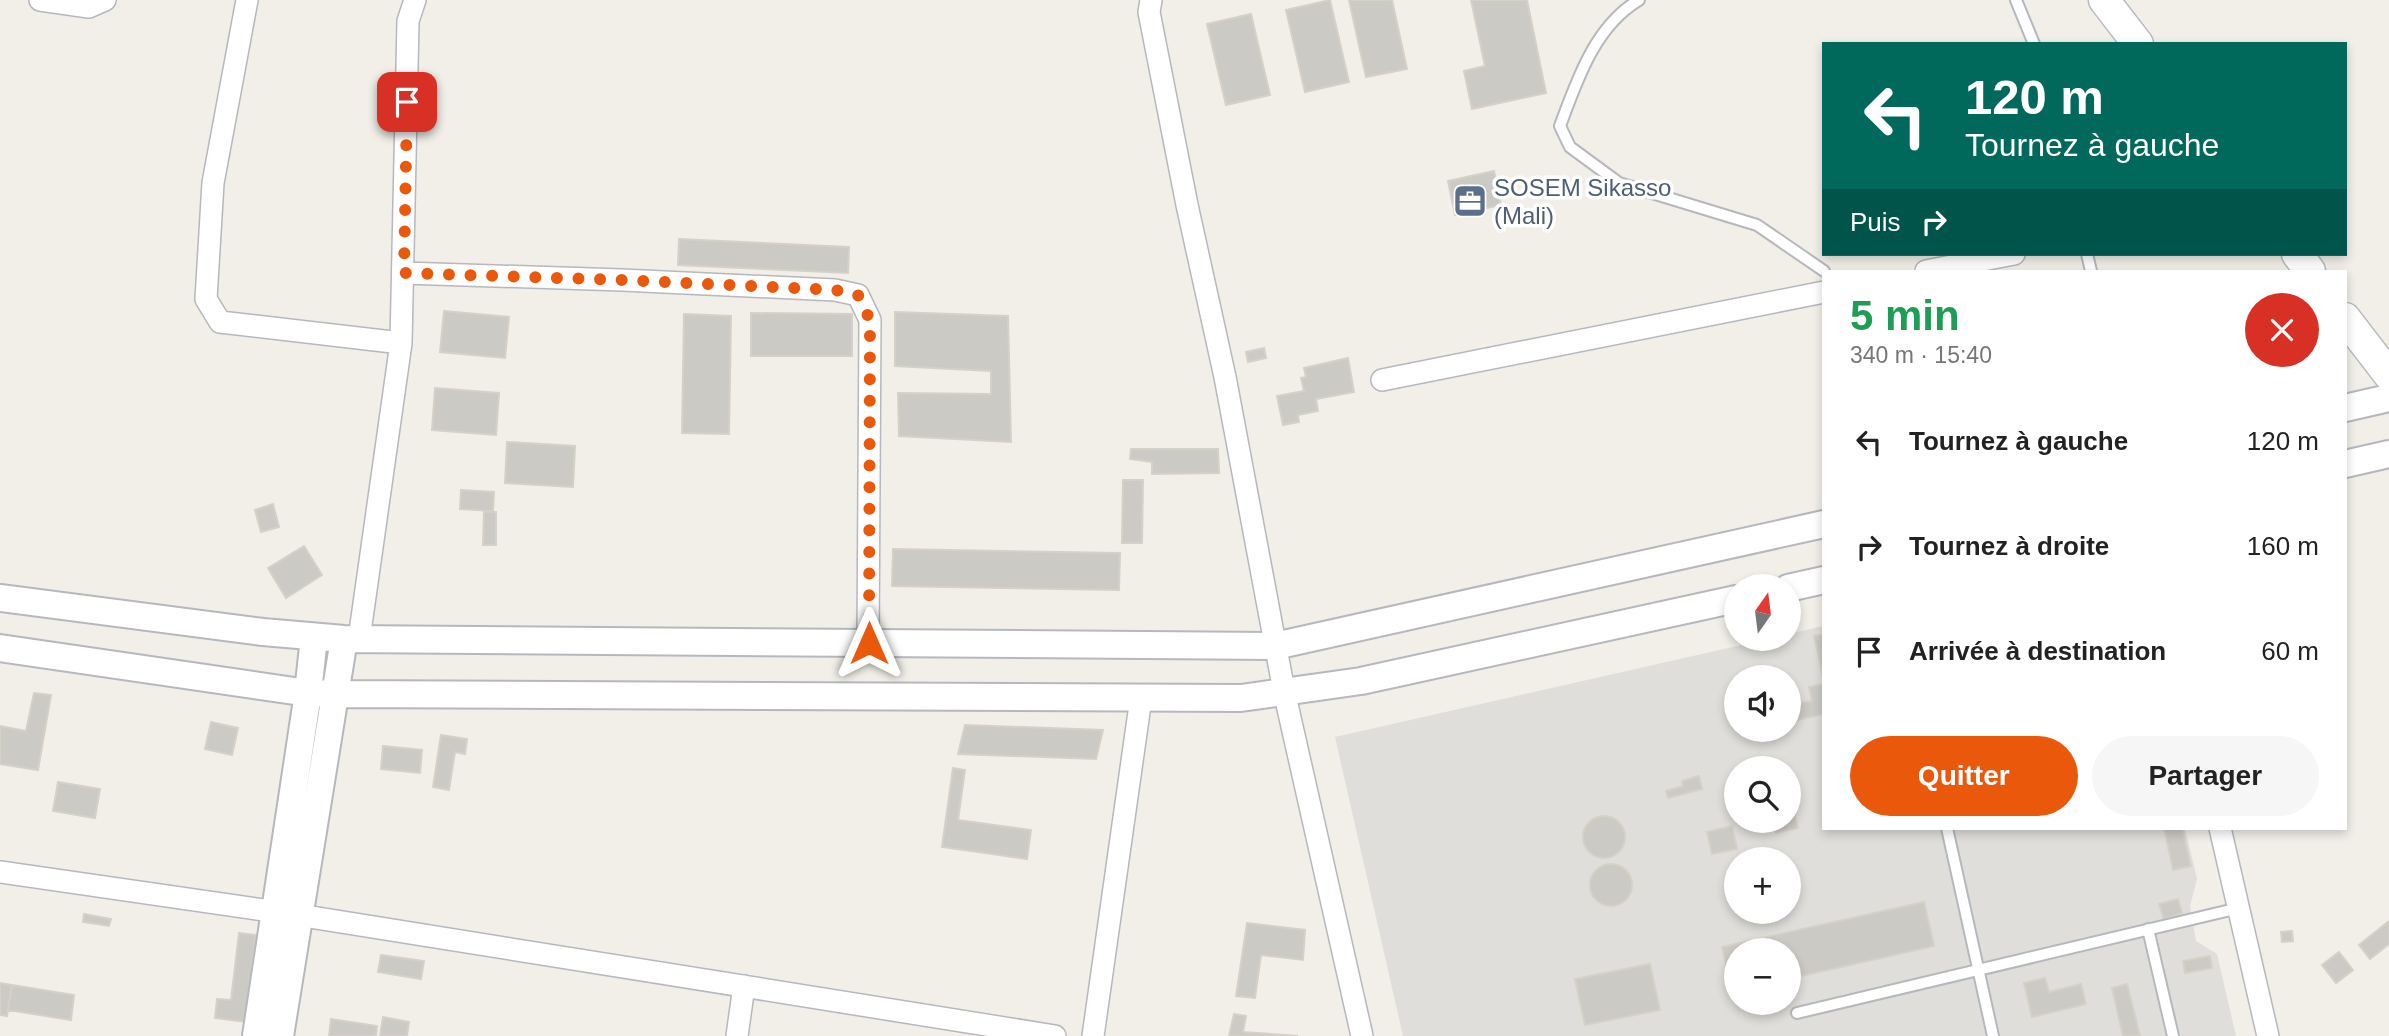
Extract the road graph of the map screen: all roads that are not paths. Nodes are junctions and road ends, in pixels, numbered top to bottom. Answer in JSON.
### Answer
{"nodes":[{"id":1,"x":40,"y":0,"type":"edge"},
{"id":2,"x":105,"y":0,"type":"edge"},
{"id":3,"x":247,"y":0,"type":"edge"},
{"id":4,"x":415,"y":0,"type":"edge"},
{"id":5,"x":1151,"y":0,"type":"edge"},
{"id":6,"x":1639,"y":0,"type":"edge"},
{"id":7,"x":2016,"y":0,"type":"edge"},
{"id":8,"x":2104,"y":0,"type":"edge"},
{"id":9,"x":2033,"y":42,"type":"edge"},
{"id":10,"x":2136,"y":42,"type":"edge"},
{"id":11,"x":2004,"y":256,"type":"edge"},
{"id":12,"x":2299,"y":256,"type":"edge"},
{"id":13,"x":1823,"y":270,"type":"edge"},
{"id":14,"x":1931,"y":270,"type":"edge"},
{"id":15,"x":2309,"y":270,"type":"edge"},
{"id":16,"x":404,"y":273,"type":"junction"},
{"id":17,"x":1822,"y":292,"type":"edge"},
{"id":18,"x":2347,"y":321,"type":"edge"},
{"id":19,"x":401,"y":343,"type":"junction"},
{"id":20,"x":2389,"y":375,"type":"edge"},
{"id":21,"x":1382,"y":380,"type":"dead end"},
{"id":22,"x":2389,"y":398,"type":"edge"},
{"id":23,"x":2347,"y":408,"type":"edge"},
{"id":24,"x":2389,"y":454,"type":"edge"},
{"id":25,"x":2347,"y":464,"type":"edge"},
{"id":26,"x":1822,"y":524,"type":"edge"},
{"id":27,"x":1822,"y":580,"type":"edge"},
{"id":28,"x":1801,"y":585,"type":"edge"},
{"id":29,"x":0,"y":598,"type":"edge"},
{"id":30,"x":1724,"y":602,"type":"edge"},
{"id":31,"x":314,"y":637,"type":"junction"},
{"id":32,"x":351,"y":639,"type":"junction"},
{"id":33,"x":869,"y":643,"type":"junction"},
{"id":34,"x":1275,"y":646,"type":"junction"},
{"id":35,"x":0,"y":648,"type":"edge"},
{"id":36,"x":1284,"y":691,"type":"junction"},
{"id":37,"x":308,"y":692,"type":"junction"},
{"id":38,"x":336,"y":694,"type":"junction"},
{"id":39,"x":1141,"y":698,"type":"junction"},
{"id":40,"x":1947,"y":830,"type":"edge"},
{"id":41,"x":2220,"y":830,"type":"edge"},
{"id":42,"x":0,"y":872,"type":"edge"},
{"id":43,"x":2239,"y":908,"type":"junction"},
{"id":44,"x":287,"y":914,"type":"junction"},
{"id":45,"x":2148,"y":929,"type":"junction"},
{"id":46,"x":1978,"y":969,"type":"junction"},
{"id":47,"x":744,"y":986,"type":"junction"},
{"id":48,"x":1801,"y":1012,"type":"edge"},
{"id":49,"x":256,"y":1036,"type":"edge"},
{"id":50,"x":280,"y":1036,"type":"edge"},
{"id":51,"x":737,"y":1036,"type":"edge"},
{"id":52,"x":1055,"y":1036,"type":"edge"},
{"id":53,"x":1093,"y":1036,"type":"edge"},
{"id":54,"x":1362,"y":1036,"type":"edge"},
{"id":55,"x":1993,"y":1036,"type":"edge"},
{"id":56,"x":2173,"y":1036,"type":"edge"},
{"id":57,"x":2268,"y":1036,"type":"edge"}],
"edges":[{"from":1,"to":2,"type":"street"},
{"from":3,"to":19,"type":"street"},
{"from":4,"to":16,"type":"street"},
{"from":5,"to":34,"type":"street"},
{"from":6,"to":13,"type":"lane"},
{"from":7,"to":9,"type":"lane"},
{"from":8,"to":10,"type":"main road"},
{"from":11,"to":14,"type":"street"},
{"from":12,"to":15,"type":"main road"},
{"from":16,"to":19,"type":"street"},
{"from":16,"to":33,"type":"street"},
{"from":17,"to":21,"type":"street"},
{"from":18,"to":20,"type":"main road"},
{"from":19,"to":32,"type":"street"},
{"from":22,"to":23,"type":"street"},
{"from":24,"to":25,"type":"street"},
{"from":26,"to":34,"type":"street"},
{"from":27,"to":28,"type":"street"},
{"from":29,"to":31,"type":"street"},
{"from":30,"to":36,"type":"street"},
{"from":31,"to":32,"type":"street"},
{"from":31,"to":37,"type":"street"},
{"from":32,"to":33,"type":"street"},
{"from":32,"to":38,"type":"street"},
{"from":33,"to":34,"type":"street"},
{"from":34,"to":36,"type":"street"},
{"from":35,"to":37,"type":"street"},
{"from":36,"to":39,"type":"street"},
{"from":36,"to":54,"type":"street"},
{"from":37,"to":38,"type":"street"},
{"from":37,"to":44,"type":"street"},
{"from":38,"to":39,"type":"street"},
{"from":38,"to":44,"type":"street"},
{"from":39,"to":53,"type":"street"},
{"from":40,"to":46,"type":"lane"},
{"from":41,"to":43,"type":"street"},
{"from":42,"to":44,"type":"street"},
{"from":43,"to":45,"type":"lane"},
{"from":43,"to":57,"type":"street"},
{"from":44,"to":47,"type":"street"},
{"from":44,"to":49,"type":"street"},
{"from":44,"to":50,"type":"street"},
{"from":45,"to":46,"type":"lane"},
{"from":45,"to":56,"type":"lane"},
{"from":46,"to":48,"type":"lane"},
{"from":46,"to":55,"type":"lane"},
{"from":47,"to":51,"type":"street"},
{"from":47,"to":52,"type":"street"}]}
